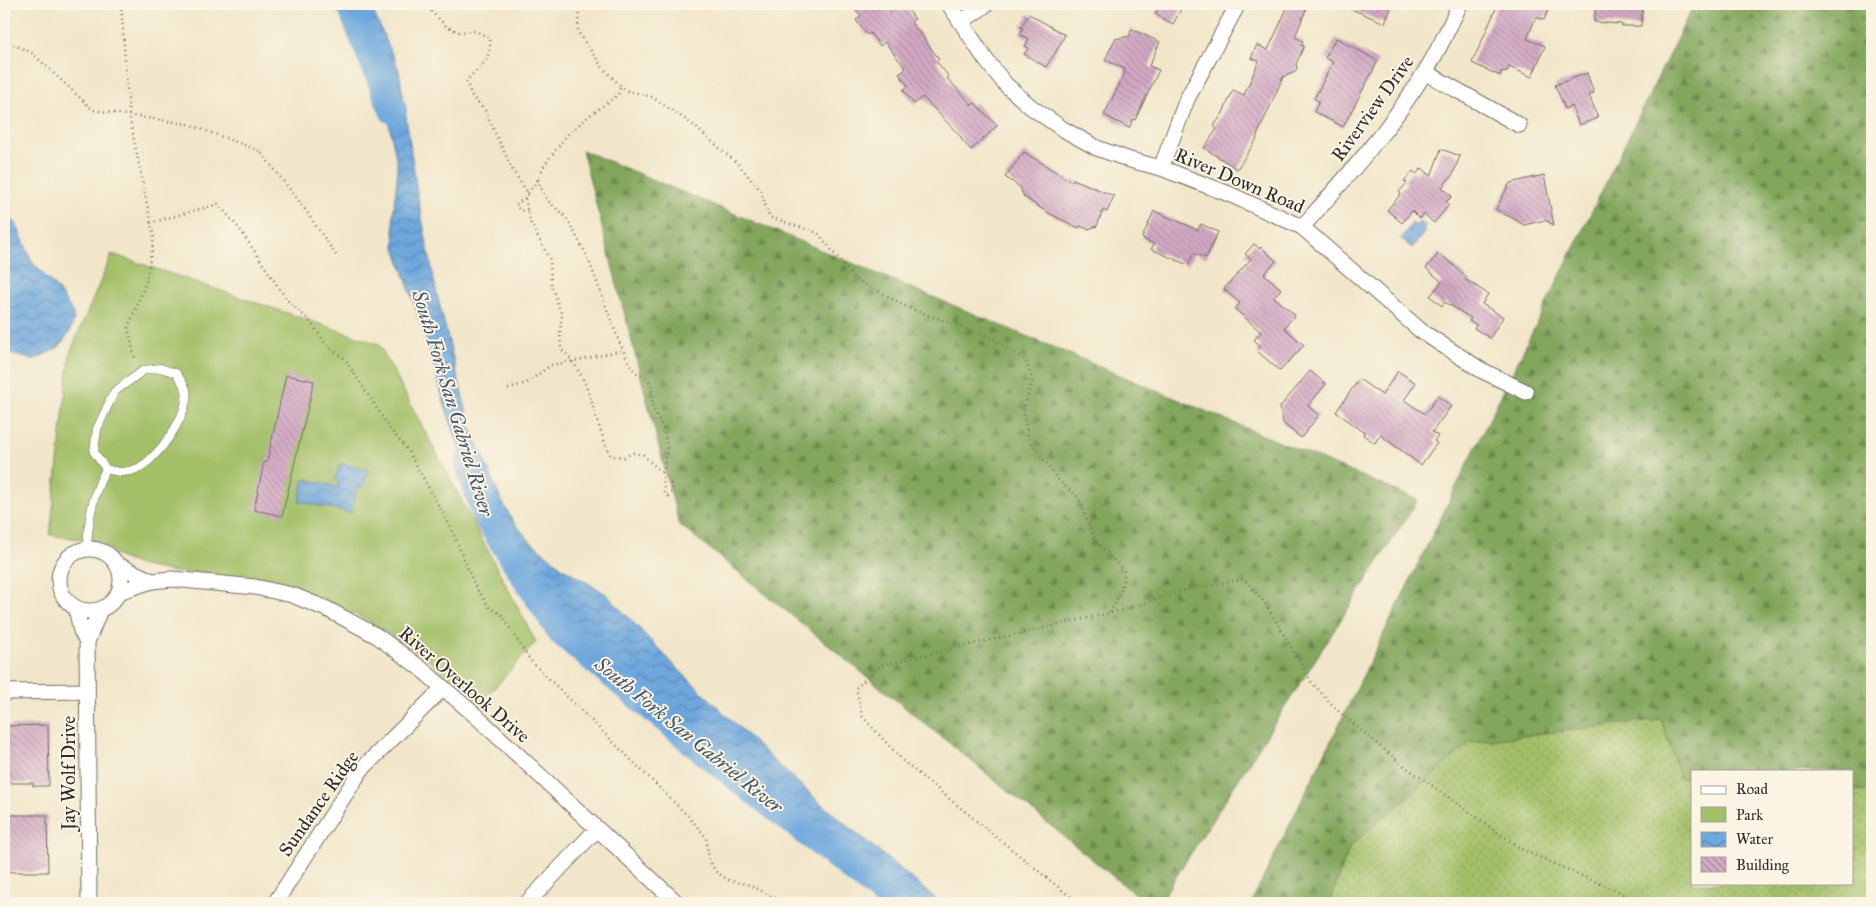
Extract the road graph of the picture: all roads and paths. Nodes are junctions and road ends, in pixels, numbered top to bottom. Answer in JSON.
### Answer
{"nodes":[{"id":1,"x":121,"y":4,"type":"edge"},
{"id":2,"x":424,"y":4,"type":"edge"},
{"id":3,"x":578,"y":4,"type":"edge"},
{"id":4,"x":949,"y":4,"type":"edge"},
{"id":5,"x":987,"y":4,"type":"edge"},
{"id":6,"x":1238,"y":4,"type":"edge"},
{"id":7,"x":1460,"y":4,"type":"edge"},
{"id":8,"x":961,"y":22,"type":"junction"},
{"id":9,"x":4,"y":41,"type":"edge"},
{"id":10,"x":1425,"y":72,"type":"junction"},
{"id":11,"x":621,"y":86,"type":"junction"},
{"id":12,"x":129,"y":115,"type":"junction"},
{"id":13,"x":1519,"y":125,"type":"dead end"},
{"id":14,"x":1161,"y":168,"type":"junction"},
{"id":15,"x":538,"y":179,"type":"junction"},
{"id":16,"x":528,"y":193,"type":"junction"},
{"id":17,"x":525,"y":198,"type":"junction"},
{"id":18,"x":528,"y":211,"type":"junction"},
{"id":19,"x":150,"y":223,"type":"junction"},
{"id":20,"x":1302,"y":227,"type":"junction"},
{"id":21,"x":336,"y":255,"type":"dead end"},
{"id":22,"x":622,"y":350,"type":"junction"},
{"id":23,"x":135,"y":358,"type":"dead end"},
{"id":24,"x":572,"y":361,"type":"junction"},
{"id":25,"x":508,"y":389,"type":"dead end"},
{"id":26,"x":1526,"y":392,"type":"dead end"},
{"id":27,"x":106,"y":470,"type":"junction"},
{"id":28,"x":663,"y":473,"type":"junction"},
{"id":29,"x":87,"y":549,"type":"junction"},
{"id":30,"x":118,"y":565,"type":"junction"},
{"id":31,"x":152,"y":580,"type":"junction"},
{"id":32,"x":119,"y":592,"type":"junction"},
{"id":33,"x":76,"y":608,"type":"junction"},
{"id":34,"x":100,"y":610,"type":"junction"},
{"id":35,"x":1110,"y":613,"type":"junction"},
{"id":36,"x":87,"y":642,"type":"junction"},
{"id":37,"x":443,"y":688,"type":"junction"},
{"id":38,"x":87,"y":691,"type":"junction"},
{"id":39,"x":4,"y":692,"type":"edge"},
{"id":40,"x":597,"y":829,"type":"junction"},
{"id":41,"x":88,"y":903,"type":"edge"},
{"id":42,"x":275,"y":903,"type":"edge"},
{"id":43,"x":526,"y":903,"type":"edge"},
{"id":44,"x":677,"y":903,"type":"edge"},
{"id":45,"x":785,"y":903,"type":"edge"},
{"id":46,"x":1078,"y":903,"type":"edge"},
{"id":47,"x":1644,"y":903,"type":"edge"}],
"edges":[{"from":1,"to":12,"type":"path"},
{"from":2,"to":16,"type":"path"},
{"from":3,"to":11,"type":"path"},
{"from":4,"to":8,"type":"street","name":"River Down Road"},
{"from":5,"to":8,"type":"street"},
{"from":6,"to":14,"type":"street"},
{"from":7,"to":10,"type":"street","name":"Riverview Drive"},
{"from":8,"to":14,"type":"street","name":"River Down Road"},
{"from":9,"to":12,"type":"path"},
{"from":10,"to":13,"type":"street"},
{"from":10,"to":20,"type":"street","name":"Riverview Drive"},
{"from":11,"to":15,"type":"path"},
{"from":11,"to":35,"type":"path"},
{"from":12,"to":19,"type":"path"},
{"from":12,"to":21,"type":"path"},
{"from":14,"to":20,"type":"street","name":"River Down Road"},
{"from":15,"to":16,"type":"path"},
{"from":15,"to":22,"type":"path"},
{"from":16,"to":17,"type":"path"},
{"from":17,"to":18,"type":"path"},
{"from":17,"to":18,"type":"path"},
{"from":18,"to":24,"type":"path"},
{"from":19,"to":23,"type":"path"},
{"from":19,"to":45,"type":"path"},
{"from":20,"to":26,"type":"street","name":"River Down Road"},
{"from":22,"to":24,"type":"path"},
{"from":22,"to":28,"type":"path"},
{"from":24,"to":25,"type":"path"},
{"from":24,"to":28,"type":"path"},
{"from":27,"to":27,"type":"lane"},
{"from":27,"to":29,"type":"lane"},
{"from":28,"to":28,"type":"path"},
{"from":29,"to":30,"type":"street"},
{"from":29,"to":33,"type":"street"},
{"from":30,"to":31,"type":"street"},
{"from":30,"to":32,"type":"street"},
{"from":31,"to":32,"type":"street"},
{"from":31,"to":37,"type":"street","name":"River Overlook Drive"},
{"from":32,"to":34,"type":"street"},
{"from":33,"to":34,"type":"street"},
{"from":33,"to":36,"type":"street","name":"Jay Wolf Drive"},
{"from":34,"to":36,"type":"street","name":"Jay Wolf Drive"},
{"from":35,"to":46,"type":"path"},
{"from":35,"to":47,"type":"path"},
{"from":36,"to":38,"type":"street","name":"Jay Wolf Drive"},
{"from":37,"to":40,"type":"street","name":"River Overlook Drive"},
{"from":37,"to":42,"type":"street","name":"Sundance Ridge"},
{"from":38,"to":39,"type":"street"},
{"from":38,"to":41,"type":"street","name":"Jay Wolf Drive"},
{"from":40,"to":43,"type":"street"},
{"from":40,"to":44,"type":"street","name":"River Overlook Drive"}]}
